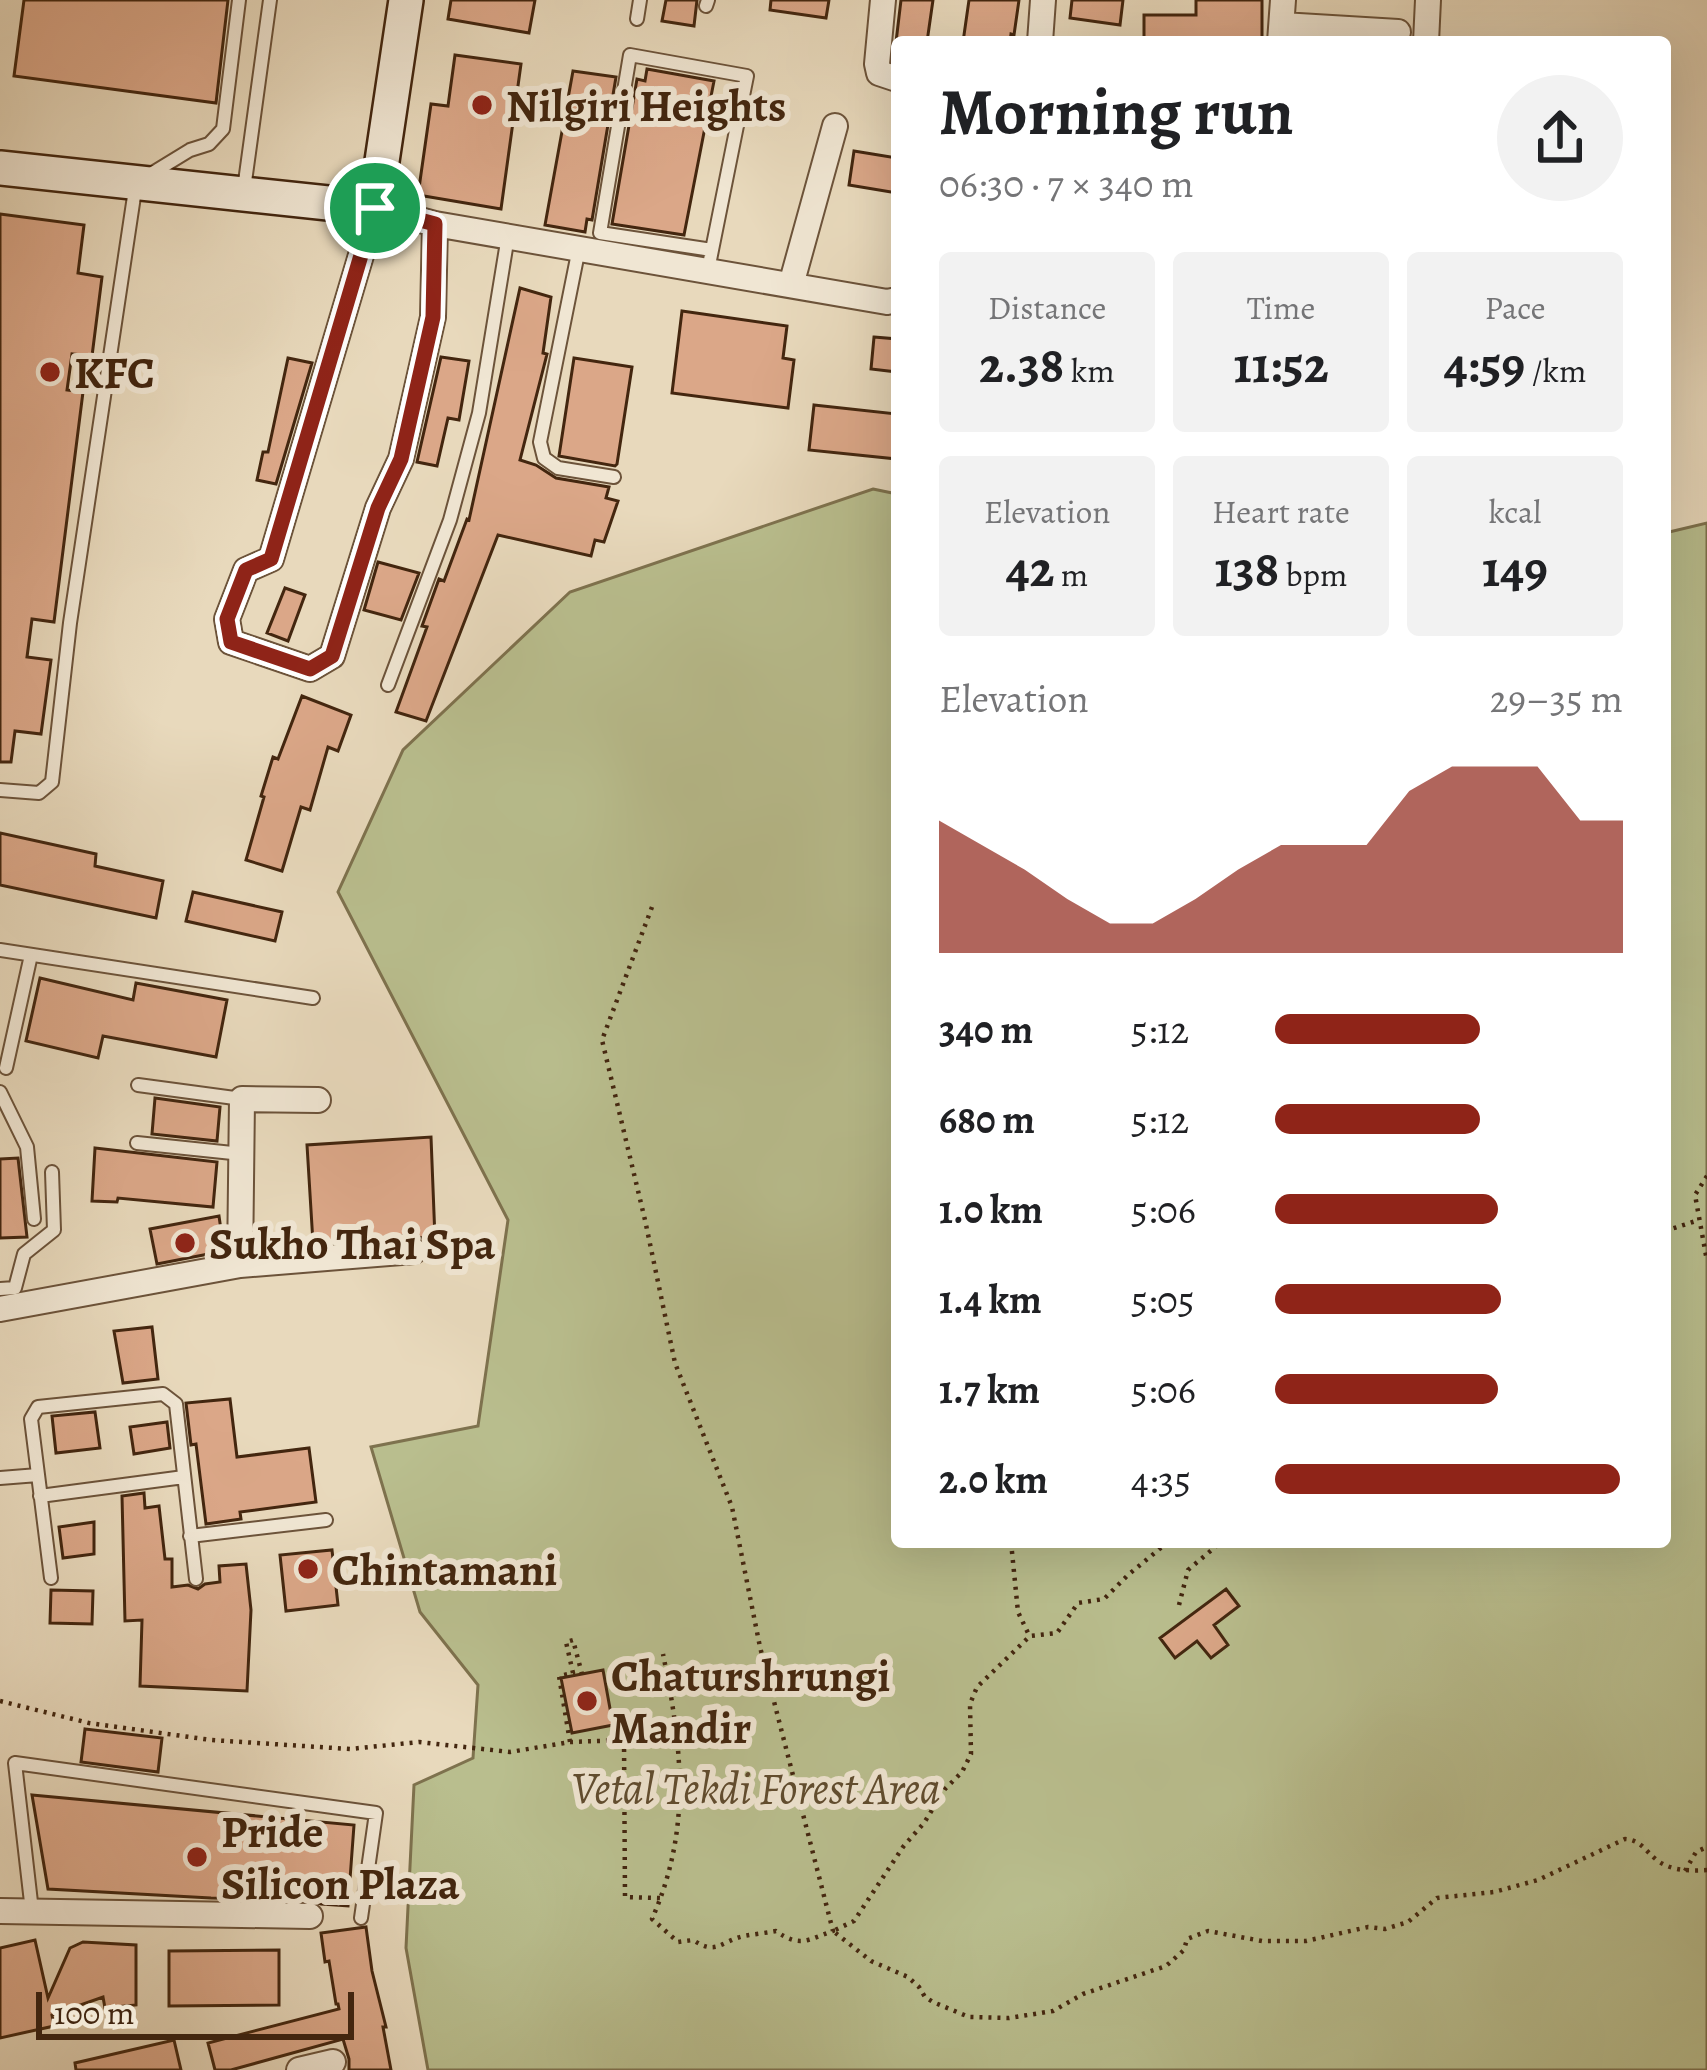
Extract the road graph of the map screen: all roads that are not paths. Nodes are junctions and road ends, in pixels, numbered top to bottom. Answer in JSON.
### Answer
{"nodes":[{"id":1,"x":239,"y":0,"type":"edge"},
{"id":2,"x":270,"y":0,"type":"edge"},
{"id":3,"x":406,"y":0,"type":"edge"},
{"id":4,"x":640,"y":0,"type":"edge"},
{"id":5,"x":883,"y":0,"type":"edge"},
{"id":6,"x":1043,"y":0,"type":"edge"},
{"id":7,"x":1428,"y":0,"type":"edge"},
{"id":8,"x":637,"y":19,"type":"dead end"},
{"id":9,"x":1282,"y":22,"type":"edge"},
{"id":10,"x":1398,"y":32,"type":"dead end"},
{"id":11,"x":1040,"y":36,"type":"edge"},
{"id":12,"x":1426,"y":36,"type":"edge"},
{"id":13,"x":891,"y":77,"type":"edge"},
{"id":14,"x":836,"y":126,"type":"dead end"},
{"id":15,"x":0,"y":168,"type":"edge"},
{"id":16,"x":136,"y":182,"type":"junction"},
{"id":17,"x":243,"y":194,"type":"junction"},
{"id":18,"x":375,"y":208,"type":"junction"},
{"id":19,"x":435,"y":224,"type":"junction"},
{"id":20,"x":508,"y":235,"type":"junction"},
{"id":21,"x":579,"y":247,"type":"junction"},
{"id":22,"x":710,"y":260,"type":"junction"},
{"id":23,"x":791,"y":285,"type":"junction"},
{"id":24,"x":891,"y":301,"type":"edge"},
{"id":25,"x":614,"y":477,"type":"dead end"},
{"id":26,"x":388,"y":686,"type":"dead end"},
{"id":27,"x":0,"y":790,"type":"edge"},
{"id":28,"x":0,"y":950,"type":"edge"},
{"id":29,"x":31,"y":955,"type":"junction"},
{"id":30,"x":313,"y":998,"type":"dead end"},
{"id":31,"x":6,"y":1068,"type":"dead end"},
{"id":32,"x":138,"y":1085,"type":"dead end"},
{"id":33,"x":0,"y":1091,"type":"edge"},
{"id":34,"x":242,"y":1099,"type":"junction"},
{"id":35,"x":318,"y":1100,"type":"dead end"},
{"id":36,"x":137,"y":1143,"type":"dead end"},
{"id":37,"x":242,"y":1154,"type":"junction"},
{"id":38,"x":52,"y":1172,"type":"dead end"},
{"id":39,"x":34,"y":1220,"type":"dead end"},
{"id":40,"x":414,"y":1251,"type":"dead end"},
{"id":41,"x":240,"y":1265,"type":"junction"},
{"id":42,"x":0,"y":1288,"type":"edge"},
{"id":43,"x":0,"y":1309,"type":"edge"},
{"id":44,"x":38,"y":1475,"type":"junction"},
{"id":45,"x":184,"y":1477,"type":"junction"},
{"id":46,"x":0,"y":1478,"type":"edge"},
{"id":47,"x":40,"y":1496,"type":"junction"},
{"id":48,"x":326,"y":1520,"type":"dead end"},
{"id":49,"x":190,"y":1537,"type":"junction"},
{"id":50,"x":51,"y":1578,"type":"dead end"},
{"id":51,"x":196,"y":1579,"type":"dead end"},
{"id":52,"x":0,"y":1911,"type":"edge"},
{"id":53,"x":32,"y":1911,"type":"junction"},
{"id":54,"x":310,"y":1916,"type":"dead end"},
{"id":55,"x":361,"y":1918,"type":"dead end"},
{"id":56,"x":333,"y":2062,"type":"dead end"},
{"id":57,"x":299,"y":2070,"type":"edge"}],
"edges":[{"from":1,"to":16,"type":"lane"},
{"from":2,"to":17,"type":"lane"},
{"from":3,"to":18,"type":"street"},
{"from":4,"to":8,"type":"lane"},
{"from":5,"to":13,"type":"street"},
{"from":6,"to":11,"type":"street"},
{"from":7,"to":12,"type":"street"},
{"from":9,"to":10,"type":"street"},
{"from":14,"to":23,"type":"street"},
{"from":15,"to":16,"type":"street"},
{"from":16,"to":17,"type":"street"},
{"from":16,"to":27,"type":"lane"},
{"from":17,"to":18,"type":"street"},
{"from":18,"to":19,"type":"street"},
{"from":18,"to":19,"type":"street"},
{"from":19,"to":20,"type":"street"},
{"from":20,"to":21,"type":"street"},
{"from":20,"to":26,"type":"lane"},
{"from":21,"to":22,"type":"street"},
{"from":21,"to":25,"type":"lane"},
{"from":22,"to":22,"type":"lane"},
{"from":22,"to":23,"type":"street"},
{"from":23,"to":24,"type":"street"},
{"from":28,"to":29,"type":"lane"},
{"from":29,"to":30,"type":"lane"},
{"from":29,"to":31,"type":"lane"},
{"from":32,"to":34,"type":"lane"},
{"from":33,"to":39,"type":"lane"},
{"from":34,"to":35,"type":"street"},
{"from":34,"to":37,"type":"street"},
{"from":36,"to":37,"type":"lane"},
{"from":37,"to":41,"type":"street"},
{"from":38,"to":42,"type":"lane"},
{"from":40,"to":41,"type":"street"},
{"from":41,"to":43,"type":"street"},
{"from":44,"to":45,"type":"lane"},
{"from":44,"to":46,"type":"lane"},
{"from":44,"to":47,"type":"lane"},
{"from":45,"to":47,"type":"lane"},
{"from":45,"to":49,"type":"lane"},
{"from":47,"to":50,"type":"lane"},
{"from":48,"to":49,"type":"lane"},
{"from":49,"to":51,"type":"lane"},
{"from":52,"to":53,"type":"street"},
{"from":53,"to":54,"type":"street"},
{"from":53,"to":55,"type":"lane"},
{"from":56,"to":57,"type":"street"}]}
